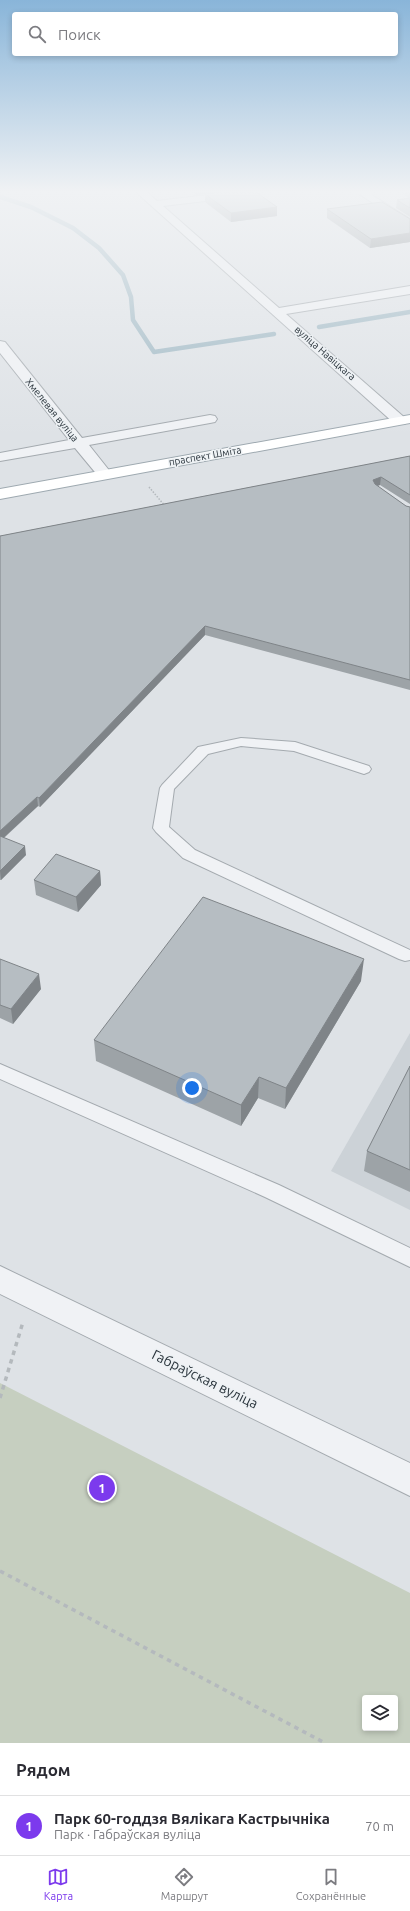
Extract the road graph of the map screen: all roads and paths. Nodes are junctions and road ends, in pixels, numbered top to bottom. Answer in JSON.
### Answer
{"nodes":[{"id":1,"x":234,"y":273,"type":"edge"},
{"id":2,"x":410,"y":290,"type":"edge"},
{"id":3,"x":277,"y":312,"type":"junction"},
{"id":4,"x":0,"y":345,"type":"edge"},
{"id":5,"x":210,"y":419,"type":"dead end"},
{"id":6,"x":405,"y":420,"type":"edge"},
{"id":7,"x":78,"y":442,"type":"junction"},
{"id":8,"x":0,"y":457,"type":"edge"},
{"id":9,"x":104,"y":474,"type":"junction"},
{"id":10,"x":146,"y":484,"type":"dead end"},
{"id":11,"x":0,"y":494,"type":"edge"},
{"id":12,"x":166,"y":508,"type":"edge"},
{"id":13,"x":364,"y":769,"type":"dead end"},
{"id":14,"x":405,"y":955,"type":"dead end"},
{"id":15,"x":0,"y":1071,"type":"edge"},
{"id":16,"x":410,"y":1258,"type":"edge"},
{"id":17,"x":0,"y":1279,"type":"edge"},
{"id":18,"x":31,"y":1294,"type":"junction"},
{"id":19,"x":0,"y":1398,"type":"edge"},
{"id":20,"x":410,"y":1480,"type":"edge"},
{"id":21,"x":0,"y":1571,"type":"edge"},
{"id":22,"x":325,"y":1743,"type":"edge"}],
"edges":[{"from":1,"to":3,"type":"street","name":"вуліца Навіцкага"},
{"from":2,"to":3,"type":"street"},
{"from":3,"to":6,"type":"street","name":"вуліца Навіцкага"},
{"from":4,"to":7,"type":"street","name":"Хмелевая вуліца"},
{"from":5,"to":7,"type":"street"},
{"from":6,"to":9,"type":"main road","name":"праспект Шміта"},
{"from":7,"to":8,"type":"street"},
{"from":7,"to":9,"type":"street","name":"Хмелевая вуліца"},
{"from":9,"to":11,"type":"main road","name":"праспект Шміта"},
{"from":10,"to":12,"type":"path"},
{"from":13,"to":14,"type":"lane"},
{"from":15,"to":16,"type":"lane"},
{"from":17,"to":18,"type":"street","name":"Габраўская вуліца"},
{"from":18,"to":19,"type":"path"},
{"from":18,"to":20,"type":"street","name":"Габраўская вуліца"},
{"from":21,"to":22,"type":"path"}]}
